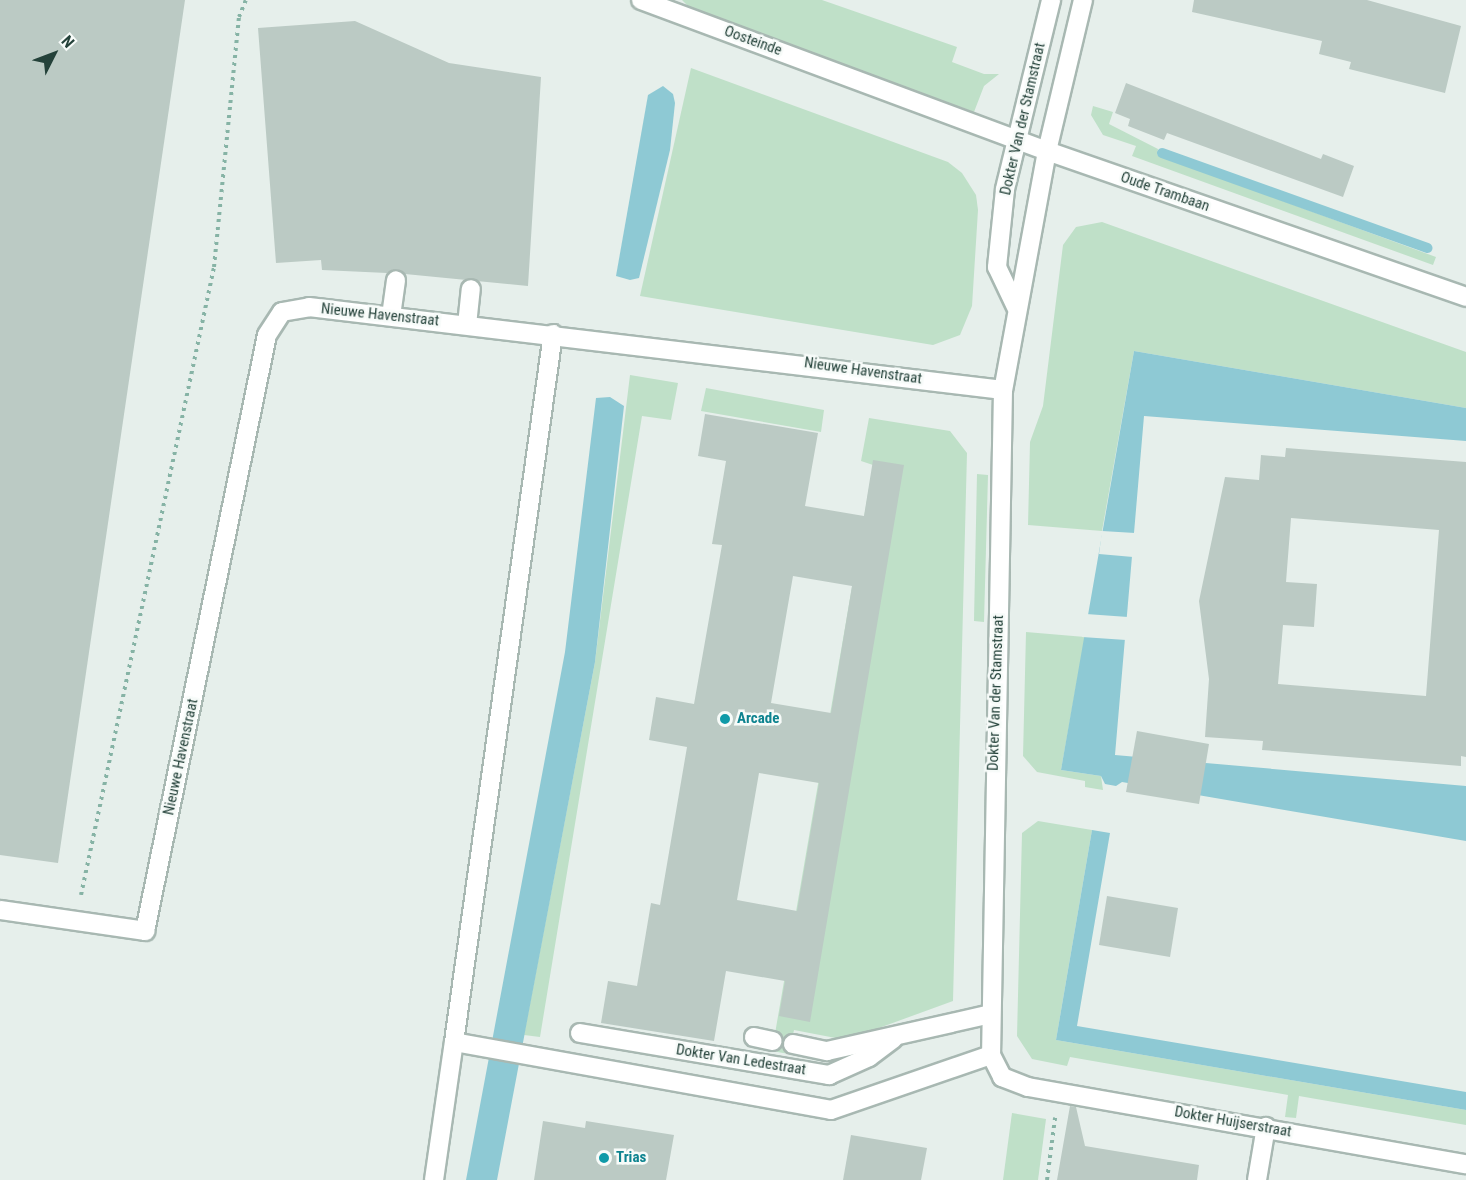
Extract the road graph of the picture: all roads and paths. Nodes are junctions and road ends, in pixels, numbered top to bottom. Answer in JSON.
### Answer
{"nodes":[{"id":1,"x":246,"y":0,"type":"edge"},
{"id":2,"x":641,"y":0,"type":"edge"},
{"id":3,"x":1051,"y":0,"type":"edge"},
{"id":4,"x":1083,"y":0,"type":"edge"},
{"id":5,"x":660,"y":4,"type":"edge"},
{"id":6,"x":866,"y":83,"type":"joint"},
{"id":7,"x":1018,"y":140,"type":"junction"},
{"id":8,"x":1047,"y":151,"type":"junction"},
{"id":9,"x":396,"y":280,"type":"dead end"},
{"id":10,"x":471,"y":289,"type":"dead end"},
{"id":11,"x":1466,"y":297,"type":"edge"},
{"id":12,"x":1016,"y":307,"type":"junction"},
{"id":13,"x":391,"y":316,"type":"junction"},
{"id":14,"x":467,"y":325,"type":"junction"},
{"id":15,"x":553,"y":334,"type":"junction"},
{"id":16,"x":1003,"y":390,"type":"junction"},
{"id":17,"x":0,"y":910,"type":"edge"},
{"id":18,"x":76,"y":921,"type":"junction"},
{"id":19,"x":990,"y":1014,"type":"junction"},
{"id":20,"x":580,"y":1033,"type":"dead end"},
{"id":21,"x":754,"y":1037,"type":"dead end"},
{"id":22,"x":893,"y":1039,"type":"junction"},
{"id":23,"x":773,"y":1041,"type":"dead end"},
{"id":24,"x":454,"y":1042,"type":"junction"},
{"id":25,"x":793,"y":1044,"type":"dead end"},
{"id":26,"x":991,"y":1055,"type":"junction"},
{"id":27,"x":1002,"y":1077,"type":"joint"},
{"id":28,"x":1059,"y":1093,"type":"junction"},
{"id":29,"x":1266,"y":1127,"type":"junction"},
{"id":30,"x":1466,"y":1164,"type":"edge"},
{"id":31,"x":434,"y":1180,"type":"edge"},
{"id":32,"x":1047,"y":1180,"type":"edge"},
{"id":33,"x":1257,"y":1180,"type":"edge"}],
"edges":[{"from":1,"to":18,"type":"path"},
{"from":2,"to":5,"type":"street","name":"Oosteinde"},
{"from":3,"to":7,"type":"street","name":"Dokter Van der Stamstraat"},
{"from":4,"to":8,"type":"street","name":"Dokter Van der Stamstraat"},
{"from":5,"to":6,"type":"street","name":"Oosteinde"},
{"from":6,"to":7,"type":"street","name":"Oude Trambaan"},
{"from":7,"to":8,"type":"street","name":"Oude Trambaan"},
{"from":7,"to":12,"type":"street","name":"Dokter Van der Stamstraat"},
{"from":8,"to":11,"type":"street","name":"Oude Trambaan"},
{"from":8,"to":12,"type":"street","name":"Dokter Van der Stamstraat"},
{"from":9,"to":13,"type":"street"},
{"from":10,"to":14,"type":"street"},
{"from":12,"to":16,"type":"street","name":"Dokter Van der Stamstraat"},
{"from":13,"to":14,"type":"street","name":"Nieuwe Havenstraat"},
{"from":13,"to":18,"type":"street","name":"Nieuwe Havenstraat"},
{"from":14,"to":15,"type":"street","name":"Nieuwe Havenstraat"},
{"from":15,"to":16,"type":"street","name":"Nieuwe Havenstraat"},
{"from":15,"to":24,"type":"street"},
{"from":16,"to":19,"type":"street","name":"Dokter Van der Stamstraat"},
{"from":17,"to":18,"type":"street"},
{"from":19,"to":22,"type":"street"},
{"from":19,"to":26,"type":"street","name":"Dokter Van der Stamstraat"},
{"from":20,"to":22,"type":"street","name":"Dokter Van Ledestraat"},
{"from":21,"to":23,"type":"street"},
{"from":22,"to":25,"type":"street"},
{"from":24,"to":26,"type":"street"},
{"from":24,"to":31,"type":"street"},
{"from":26,"to":27,"type":"street","name":"Dokter Van der Stamstraat"},
{"from":27,"to":28,"type":"street","name":"Dokter Huijserstraat"},
{"from":28,"to":29,"type":"street","name":"Dokter Huijserstraat"},
{"from":28,"to":32,"type":"path"},
{"from":29,"to":30,"type":"street","name":"Dokter Huijserstraat"},
{"from":29,"to":33,"type":"street"}]}
